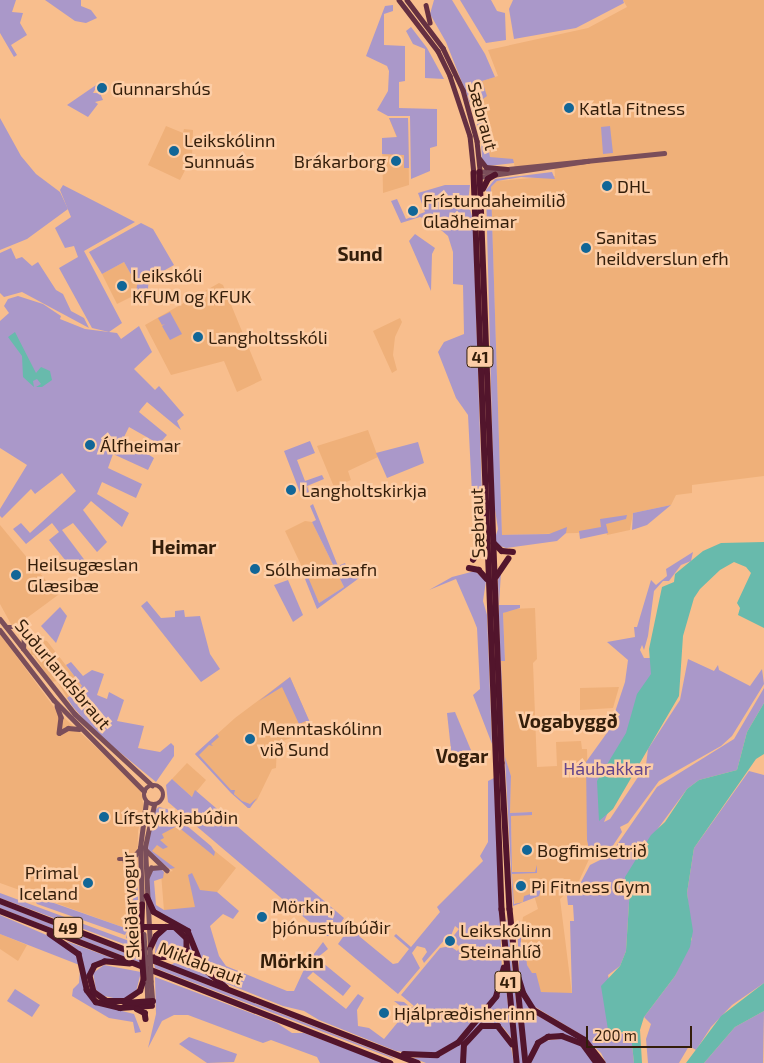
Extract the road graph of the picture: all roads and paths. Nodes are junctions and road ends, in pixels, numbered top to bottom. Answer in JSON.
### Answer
{"nodes":[{"id":1,"x":399,"y":0,"type":"edge"},
{"id":2,"x":407,"y":0,"type":"edge"},
{"id":3,"x":426,"y":5,"type":"dead end"},
{"id":4,"x":443,"y":48,"type":"junction"},
{"id":5,"x":664,"y":152,"type":"dead end"},
{"id":6,"x":480,"y":158,"type":"junction"},
{"id":7,"x":596,"y":158,"type":"junction"},
{"id":8,"x":507,"y":169,"type":"junction"},
{"id":9,"x":477,"y":175,"type":"junction"},
{"id":10,"x":495,"y":175,"type":"junction"},
{"id":11,"x":481,"y":199,"type":"junction"},
{"id":12,"x":486,"y":535,"type":"junction"},
{"id":13,"x":493,"y":540,"type":"junction"},
{"id":14,"x":513,"y":552,"type":"dead end"},
{"id":15,"x":473,"y":560,"type":"dead end"},
{"id":16,"x":508,"y":560,"type":"dead end"},
{"id":17,"x":469,"y":568,"type":"dead end"},
{"id":18,"x":488,"y":580,"type":"junction"},
{"id":19,"x":494,"y":584,"type":"junction"},
{"id":20,"x":0,"y":619,"type":"edge"},
{"id":21,"x":6,"y":627,"type":"junction"},
{"id":22,"x":25,"y":627,"type":"dead end"},
{"id":23,"x":0,"y":630,"type":"edge"},
{"id":24,"x":24,"y":634,"type":"dead end"},
{"id":25,"x":24,"y":650,"type":"junction"},
{"id":26,"x":29,"y":668,"type":"junction"},
{"id":27,"x":47,"y":681,"type":"junction"},
{"id":28,"x":54,"y":700,"type":"junction"},
{"id":29,"x":81,"y":730,"type":"junction"},
{"id":30,"x":152,"y":785,"type":"junction"},
{"id":31,"x":144,"y":790,"type":"junction"},
{"id":32,"x":146,"y":802,"type":"junction"},
{"id":33,"x":154,"y":805,"type":"junction"},
{"id":34,"x":143,"y":847,"type":"junction"},
{"id":35,"x":140,"y":873,"type":"junction"},
{"id":36,"x":146,"y":879,"type":"junction"},
{"id":37,"x":148,"y":896,"type":"junction"},
{"id":38,"x":0,"y":901,"type":"edge"},
{"id":39,"x":142,"y":906,"type":"junction"},
{"id":40,"x":0,"y":911,"type":"edge"},
{"id":41,"x":179,"y":924,"type":"junction"},
{"id":42,"x":36,"y":925,"type":"junction"},
{"id":43,"x":168,"y":926,"type":"junction"},
{"id":44,"x":147,"y":930,"type":"junction"},
{"id":45,"x":150,"y":949,"type":"joint"},
{"id":46,"x":136,"y":954,"type":"junction"},
{"id":47,"x":506,"y":961,"type":"junction"},
{"id":48,"x":514,"y":965,"type":"junction"},
{"id":49,"x":141,"y":966,"type":"junction"},
{"id":50,"x":148,"y":980,"type":"junction"},
{"id":51,"x":234,"y":992,"type":"junction"},
{"id":52,"x":114,"y":1002,"type":"junction"},
{"id":53,"x":150,"y":1004,"type":"junction"},
{"id":54,"x":127,"y":1008,"type":"junction"},
{"id":55,"x":146,"y":1019,"type":"dead end"},
{"id":56,"x":514,"y":1048,"type":"junction"},
{"id":57,"x":389,"y":1051,"type":"junction"},
{"id":58,"x":390,"y":1063,"type":"edge"},
{"id":59,"x":418,"y":1063,"type":"edge"},
{"id":60,"x":463,"y":1063,"type":"edge"},
{"id":61,"x":517,"y":1063,"type":"edge"},
{"id":62,"x":527,"y":1063,"type":"edge"},
{"id":63,"x":597,"y":1063,"type":"edge"},
{"id":64,"x":603,"y":1063,"type":"edge"}],
"edges":[{"from":1,"to":9,"type":"main road","name":"Sæbraut","number":"41"},
{"from":2,"to":4,"type":"main road","name":"Sæbraut","number":"41"},
{"from":3,"to":4,"type":"main road"},
{"from":4,"to":6,"type":"main road","name":"Sæbraut","number":"41"},
{"from":5,"to":7,"type":"main road"},
{"from":6,"to":8,"type":"main road"},
{"from":6,"to":9,"type":"main road","name":"Sæbraut","number":"41"},
{"from":7,"to":8,"type":"main road"},
{"from":7,"to":10,"type":"main road"},
{"from":8,"to":9,"type":"main road"},
{"from":9,"to":10,"type":"main road"},
{"from":9,"to":11,"type":"highway","name":"Sæbraut","number":"41"},
{"from":9,"to":12,"type":"highway","name":"Sæbraut","number":"41"},
{"from":10,"to":11,"type":"highway"},
{"from":11,"to":13,"type":"highway","name":"Sæbraut","number":"41"},
{"from":12,"to":15,"type":"highway"},
{"from":12,"to":18,"type":"highway","name":"Sæbraut","number":"41"},
{"from":13,"to":14,"type":"highway"},
{"from":13,"to":19,"type":"highway","name":"Sæbraut","number":"41"},
{"from":16,"to":19,"type":"highway"},
{"from":17,"to":18,"type":"highway"},
{"from":18,"to":47,"type":"highway","name":"Sæbraut","number":"41"},
{"from":19,"to":48,"type":"highway","name":"Sæbraut","number":"41"},
{"from":20,"to":21,"type":"main road","name":"Suðurlandsbraut"},
{"from":21,"to":22,"type":"main road"},
{"from":21,"to":25,"type":"main road","name":"Suðurlandsbraut"},
{"from":23,"to":26,"type":"main road","name":"Suðurlandsbraut"},
{"from":24,"to":25,"type":"main road"},
{"from":25,"to":27,"type":"main road","name":"Suðurlandsbraut"},
{"from":26,"to":27,"type":"main road"},
{"from":26,"to":28,"type":"main road","name":"Suðurlandsbraut"},
{"from":27,"to":30,"type":"main road","name":"Suðurlandsbraut"},
{"from":28,"to":29,"type":"main road","name":"Suðurlandsbraut"},
{"from":28,"to":29,"type":"main road"},
{"from":29,"to":31,"type":"main road","name":"Suðurlandsbraut"},
{"from":30,"to":31,"type":"main road"},
{"from":30,"to":33,"type":"main road","name":"Suðurlandsbraut"},
{"from":31,"to":32,"type":"main road"},
{"from":32,"to":33,"type":"main road"},
{"from":32,"to":34,"type":"main road","name":"Skeiðarvogur"},
{"from":33,"to":34,"type":"main road","name":"Skeiðarvogur"},
{"from":34,"to":35,"type":"main road","name":"Skeiðarvogur"},
{"from":34,"to":35,"type":"main road"},
{"from":34,"to":36,"type":"main road","name":"Skeiðarvogur"},
{"from":34,"to":36,"type":"main road"},
{"from":35,"to":39,"type":"main road","name":"Skeiðarvogur"},
{"from":36,"to":37,"type":"main road","name":"Skeiðarvogur"},
{"from":37,"to":41,"type":"highway"},
{"from":37,"to":44,"type":"main road","name":"Skeiðarvogur"},
{"from":38,"to":46,"type":"highway","name":"Miklabraut","number":"49"},
{"from":39,"to":44,"type":"highway"},
{"from":39,"to":44,"type":"main road","name":"Skeiðarvogur"},
{"from":40,"to":42,"type":"highway","name":"Miklabraut","number":"49"},
{"from":41,"to":44,"type":"highway"},
{"from":41,"to":51,"type":"highway"},
{"from":42,"to":49,"type":"highway","name":"Miklabraut","number":"49"},
{"from":42,"to":54,"type":"highway"},
{"from":43,"to":44,"type":"highway"},
{"from":43,"to":44,"type":"highway"},
{"from":43,"to":46,"type":"highway"},
{"from":44,"to":45,"type":"highway"},
{"from":44,"to":50,"type":"highway","bridge":true},
{"from":45,"to":50,"type":"main road","name":"Skeiðarvogur","bridge":true},
{"from":46,"to":51,"type":"highway","name":"Miklabraut","number":"49"},
{"from":47,"to":56,"type":"highway","name":"Sæbraut","number":"41"},
{"from":47,"to":57,"type":"highway"},
{"from":48,"to":62,"type":"highway","name":"Sæbraut","number":"41"},
{"from":48,"to":64,"type":"highway"},
{"from":49,"to":52,"type":"highway"},
{"from":49,"to":58,"type":"highway","name":"Miklabraut","number":"49"},
{"from":50,"to":52,"type":"highway"},
{"from":50,"to":53,"type":"main road","name":"Skeiðarvogur"},
{"from":51,"to":57,"type":"highway","name":"Miklabraut","number":"49"},
{"from":52,"to":53,"type":"highway"},
{"from":53,"to":54,"type":"highway"},
{"from":54,"to":55,"type":"highway"},
{"from":56,"to":60,"type":"highway"},
{"from":56,"to":61,"type":"highway","number":"41"},
{"from":57,"to":59,"type":"highway","name":"Miklabraut","number":"49"},
{"from":62,"to":63,"type":"highway"}]}
